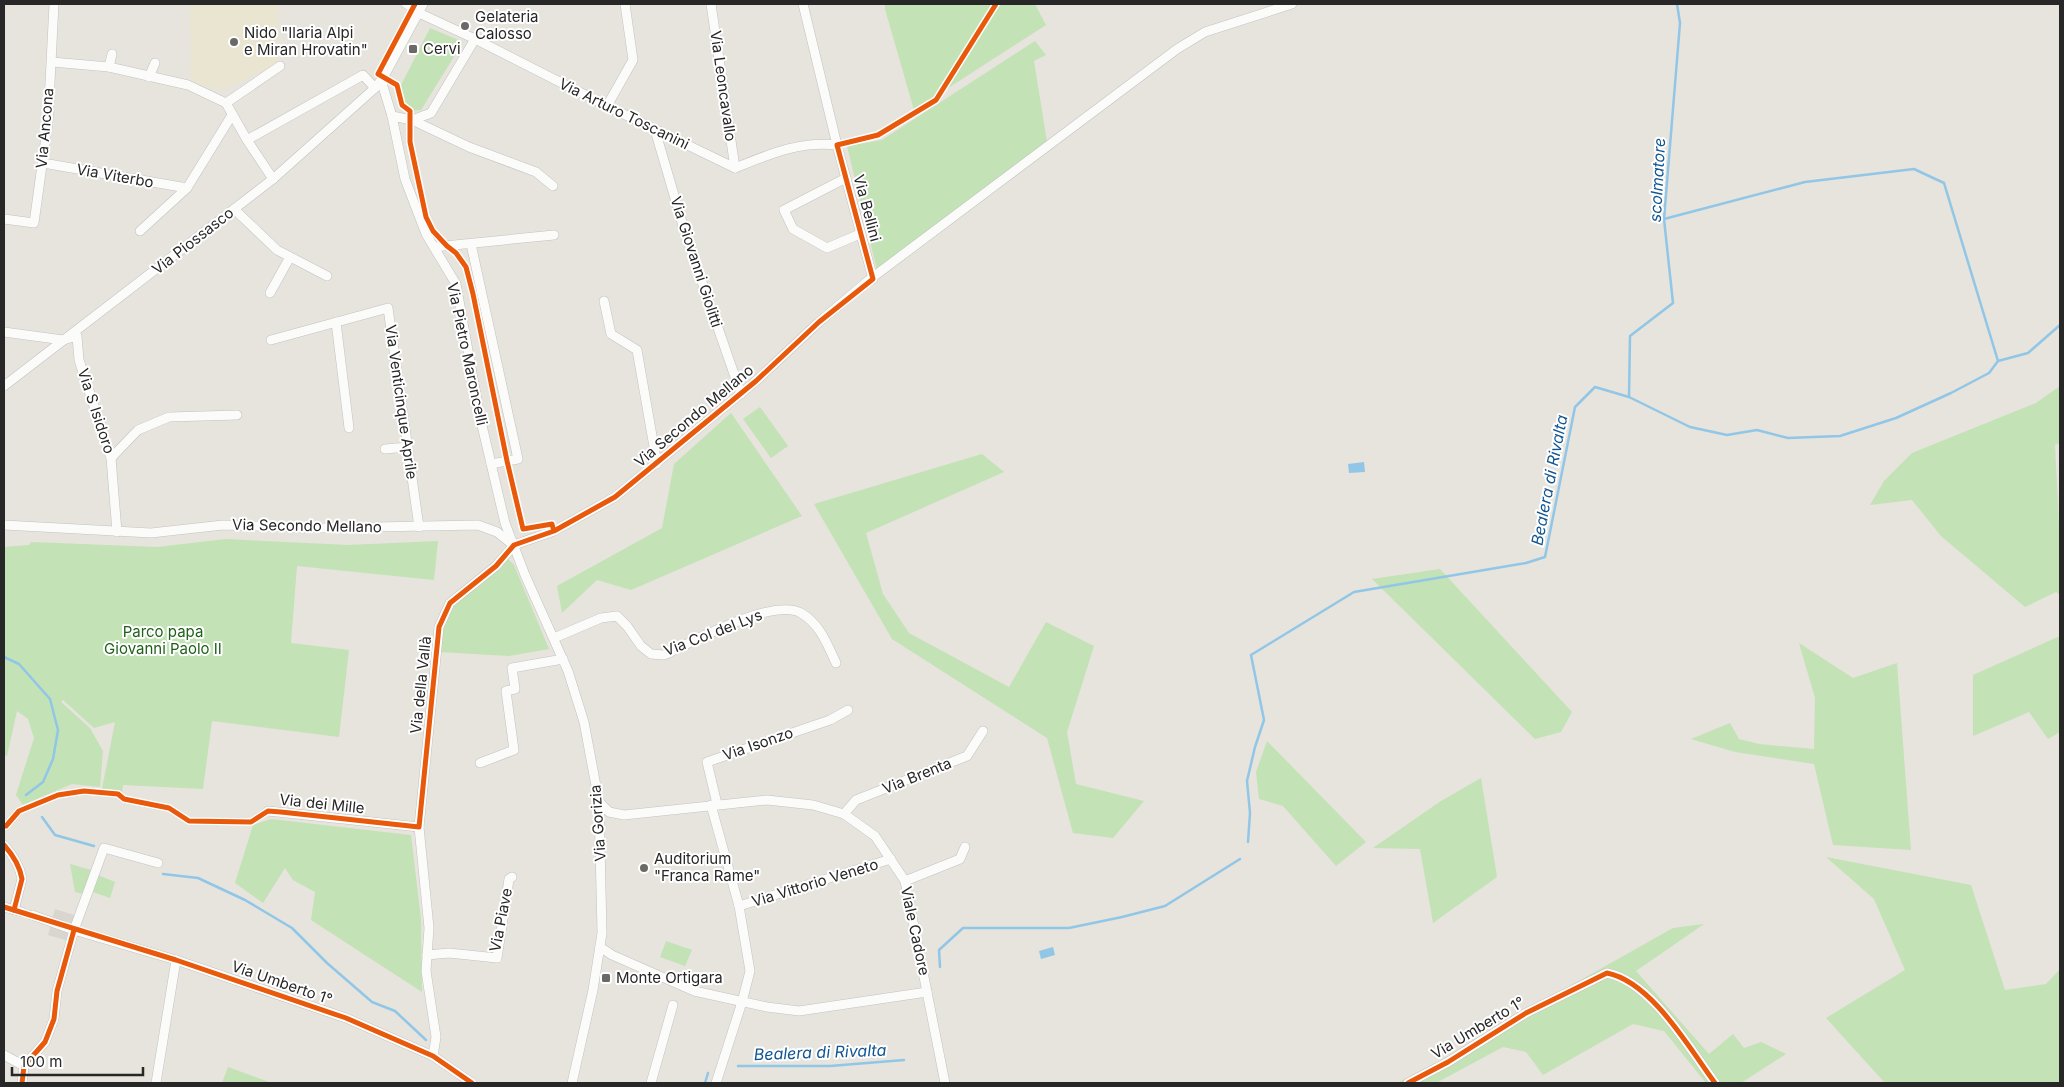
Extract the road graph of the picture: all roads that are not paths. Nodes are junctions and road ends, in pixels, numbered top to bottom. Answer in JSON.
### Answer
{"nodes":[{"id":1,"x":54,"y":4,"type":"edge"},
{"id":2,"x":405,"y":4,"type":"edge"},
{"id":3,"x":423,"y":4,"type":"edge"},
{"id":4,"x":625,"y":4,"type":"edge"},
{"id":5,"x":711,"y":4,"type":"edge"},
{"id":6,"x":802,"y":4,"type":"edge"},
{"id":7,"x":1292,"y":4,"type":"edge"},
{"id":8,"x":419,"y":13,"type":"junction"},
{"id":9,"x":475,"y":39,"type":"junction"},
{"id":10,"x":112,"y":54,"type":"dead end"},
{"id":11,"x":52,"y":62,"type":"junction"},
{"id":12,"x":155,"y":63,"type":"dead end"},
{"id":13,"x":280,"y":66,"type":"dead end"},
{"id":14,"x":110,"y":67,"type":"junction"},
{"id":15,"x":149,"y":77,"type":"junction"},
{"id":16,"x":382,"y":80,"type":"junction"},
{"id":17,"x":375,"y":88,"type":"junction"},
{"id":18,"x":226,"y":103,"type":"junction"},
{"id":19,"x":607,"y":106,"type":"junction"},
{"id":20,"x":232,"y":115,"type":"junction"},
{"id":21,"x":392,"y":116,"type":"junction"},
{"id":22,"x":412,"y":120,"type":"junction"},
{"id":23,"x":655,"y":130,"type":"junction"},
{"id":24,"x":247,"y":140,"type":"junction"},
{"id":25,"x":837,"y":144,"type":"junction"},
{"id":26,"x":43,"y":163,"type":"junction"},
{"id":27,"x":735,"y":168,"type":"junction"},
{"id":28,"x":846,"y":178,"type":"junction"},
{"id":29,"x":273,"y":179,"type":"junction"},
{"id":30,"x":553,"y":186,"type":"dead end"},
{"id":31,"x":187,"y":188,"type":"junction"},
{"id":32,"x":234,"y":209,"type":"junction"},
{"id":33,"x":4,"y":219,"type":"edge"},
{"id":34,"x":140,"y":231,"type":"dead end"},
{"id":35,"x":860,"y":234,"type":"junction"},
{"id":36,"x":554,"y":235,"type":"dead end"},
{"id":37,"x":470,"y":244,"type":"junction"},
{"id":38,"x":434,"y":248,"type":"junction"},
{"id":39,"x":290,"y":257,"type":"junction"},
{"id":40,"x":327,"y":276,"type":"dead end"},
{"id":41,"x":873,"y":279,"type":"junction"},
{"id":42,"x":270,"y":293,"type":"dead end"},
{"id":43,"x":604,"y":301,"type":"dead end"},
{"id":44,"x":336,"y":322,"type":"junction"},
{"id":45,"x":4,"y":332,"type":"edge"},
{"id":46,"x":63,"y":340,"type":"junction"},
{"id":47,"x":270,"y":340,"type":"dead end"},
{"id":48,"x":4,"y":386,"type":"edge"},
{"id":49,"x":741,"y":394,"type":"junction"},
{"id":50,"x":237,"y":415,"type":"dead end"},
{"id":51,"x":349,"y":428,"type":"dead end"},
{"id":52,"x":408,"y":447,"type":"junction"},
{"id":53,"x":385,"y":449,"type":"dead end"},
{"id":54,"x":111,"y":458,"type":"junction"},
{"id":55,"x":491,"y":464,"type":"junction"},
{"id":56,"x":657,"y":464,"type":"junction"},
{"id":57,"x":4,"y":525,"type":"edge"},
{"id":58,"x":419,"y":527,"type":"junction"},
{"id":59,"x":117,"y":532,"type":"junction"},
{"id":60,"x":514,"y":545,"type":"junction"},
{"id":61,"x":554,"y":638,"type":"junction"},
{"id":62,"x":563,"y":659,"type":"junction"},
{"id":63,"x":836,"y":662,"type":"dead end"},
{"id":64,"x":848,"y":710,"type":"dead end"},
{"id":65,"x":983,"y":731,"type":"dead end"},
{"id":66,"x":480,"y":763,"type":"dead end"},
{"id":67,"x":599,"y":802,"type":"junction"},
{"id":68,"x":714,"y":804,"type":"junction"},
{"id":69,"x":268,"y":812,"type":"joint"},
{"id":70,"x":844,"y":814,"type":"junction"},
{"id":71,"x":4,"y":826,"type":"edge"},
{"id":72,"x":419,"y":827,"type":"junction"},
{"id":73,"x":4,"y":846,"type":"edge"},
{"id":74,"x":965,"y":847,"type":"dead end"},
{"id":75,"x":891,"y":859,"type":"junction"},
{"id":76,"x":158,"y":863,"type":"dead end"},
{"id":77,"x":512,"y":877,"type":"dead end"},
{"id":78,"x":905,"y":881,"type":"junction"},
{"id":79,"x":739,"y":906,"type":"junction"},
{"id":80,"x":4,"y":907,"type":"edge"},
{"id":81,"x":23,"y":912,"type":"junction"},
{"id":82,"x":74,"y":930,"type":"junction"},
{"id":83,"x":600,"y":947,"type":"junction"},
{"id":84,"x":427,"y":955,"type":"junction"},
{"id":85,"x":176,"y":960,"type":"junction"},
{"id":86,"x":927,"y":992,"type":"junction"},
{"id":87,"x":742,"y":1002,"type":"junction"},
{"id":88,"x":673,"y":1005,"type":"dead end"},
{"id":89,"x":4,"y":1055,"type":"edge"},
{"id":90,"x":434,"y":1056,"type":"junction"},
{"id":91,"x":24,"y":1066,"type":"junction"},
{"id":92,"x":22,"y":1083,"type":"edge"},
{"id":93,"x":156,"y":1083,"type":"edge"},
{"id":94,"x":472,"y":1083,"type":"edge"},
{"id":95,"x":572,"y":1083,"type":"edge"},
{"id":96,"x":651,"y":1083,"type":"edge"},
{"id":97,"x":716,"y":1083,"type":"edge"},
{"id":98,"x":945,"y":1083,"type":"edge"},
{"id":99,"x":1408,"y":1083,"type":"edge"},
{"id":100,"x":1715,"y":1083,"type":"edge"}],
"edges":[{"from":1,"to":11,"type":"street","name":"Via Ancona"},
{"from":2,"to":8,"type":"street"},
{"from":3,"to":8,"type":"street","name":"Via Piossasco"},
{"from":4,"to":19,"type":"street"},
{"from":5,"to":27,"type":"street","name":"Via Leoncavallo"},
{"from":6,"to":25,"type":"street","name":"Via Bellini"},
{"from":7,"to":41,"type":"street","name":"Via Secondo Mellano"},
{"from":8,"to":9,"type":"street","name":"Via Arturo Toscanini"},
{"from":8,"to":16,"type":"street","name":"Via Piossasco"},
{"from":9,"to":19,"type":"street","name":"Via Arturo Toscanini"},
{"from":9,"to":22,"type":"street"},
{"from":10,"to":14,"type":"street"},
{"from":11,"to":14,"type":"street"},
{"from":11,"to":26,"type":"street","name":"Via Ancona"},
{"from":12,"to":15,"type":"street"},
{"from":13,"to":18,"type":"street"},
{"from":14,"to":15,"type":"street"},
{"from":15,"to":18,"type":"street"},
{"from":16,"to":17,"type":"street","name":"Via Piossasco"},
{"from":16,"to":21,"type":"street","name":"Via Pietro Maroncelli"},
{"from":17,"to":24,"type":"street"},
{"from":17,"to":29,"type":"street","name":"Via Piossasco"},
{"from":18,"to":20,"type":"street"},
{"from":19,"to":23,"type":"street","name":"Via Arturo Toscanini"},
{"from":20,"to":24,"type":"street"},
{"from":20,"to":31,"type":"street","name":"Via Viterbo"},
{"from":21,"to":22,"type":"street"},
{"from":21,"to":38,"type":"street","name":"Via Pietro Maroncelli"},
{"from":22,"to":30,"type":"street"},
{"from":23,"to":27,"type":"street","name":"Via Arturo Toscanini"},
{"from":23,"to":49,"type":"street","name":"Via Giovanni Giolitti"},
{"from":24,"to":29,"type":"street"},
{"from":25,"to":27,"type":"street"},
{"from":25,"to":28,"type":"street","name":"Via Bellini"},
{"from":26,"to":31,"type":"street","name":"Via Viterbo"},
{"from":26,"to":33,"type":"street","name":"Via Ancona"},
{"from":28,"to":35,"type":"street","name":"Via Bellini"},
{"from":28,"to":35,"type":"street"},
{"from":29,"to":32,"type":"street","name":"Via Piossasco"},
{"from":31,"to":34,"type":"street","name":"Via Viterbo"},
{"from":32,"to":39,"type":"street"},
{"from":32,"to":46,"type":"street","name":"Via Piossasco"},
{"from":35,"to":41,"type":"street","name":"Via Bellini"},
{"from":36,"to":37,"type":"street"},
{"from":37,"to":38,"type":"street"},
{"from":37,"to":55,"type":"street","name":"Via Pietro Maroncelli"},
{"from":38,"to":55,"type":"street","name":"Via Pietro Maroncelli"},
{"from":39,"to":40,"type":"street"},
{"from":39,"to":42,"type":"street"},
{"from":41,"to":49,"type":"street","name":"Via Secondo Mellano"},
{"from":43,"to":56,"type":"street"},
{"from":44,"to":47,"type":"street","name":"Via Venticinque Aprile"},
{"from":44,"to":51,"type":"street"},
{"from":44,"to":52,"type":"street","name":"Via Venticinque Aprile"},
{"from":45,"to":46,"type":"street"},
{"from":46,"to":48,"type":"street","name":"Via Piossasco"},
{"from":46,"to":54,"type":"street","name":"Via S Isidoro"},
{"from":49,"to":56,"type":"street","name":"Via Secondo Mellano"},
{"from":50,"to":54,"type":"street"},
{"from":52,"to":53,"type":"street"},
{"from":52,"to":58,"type":"street","name":"Via Venticinque Aprile"},
{"from":54,"to":59,"type":"street","name":"Via S Isidoro"},
{"from":55,"to":60,"type":"street","name":"Via Pietro Maroncelli"},
{"from":56,"to":60,"type":"street","name":"Via Secondo Mellano"},
{"from":57,"to":59,"type":"street","name":"Via Secondo Mellano"},
{"from":58,"to":59,"type":"street","name":"Via Secondo Mellano"},
{"from":58,"to":60,"type":"street","name":"Via Secondo Mellano"},
{"from":60,"to":61,"type":"street","name":"Via Gorizia"},
{"from":60,"to":72,"type":"street","name":"Via della Vallà"},
{"from":61,"to":62,"type":"street","name":"Via Gorizia"},
{"from":61,"to":63,"type":"street","name":"Via Col del Lys"},
{"from":62,"to":66,"type":"street"},
{"from":62,"to":67,"type":"street","name":"Via Gorizia"},
{"from":64,"to":68,"type":"street","name":"Via Isonzo"},
{"from":65,"to":70,"type":"street","name":"Via Brenta"},
{"from":67,"to":68,"type":"street","name":"Viale Cadore"},
{"from":67,"to":83,"type":"street","name":"Via Gorizia"},
{"from":68,"to":70,"type":"street","name":"Viale Cadore"},
{"from":68,"to":79,"type":"street"},
{"from":69,"to":71,"type":"street","name":"Via dei Mille"},
{"from":69,"to":72,"type":"street","name":"Via dei Mille"},
{"from":70,"to":75,"type":"street","name":"Viale Cadore"},
{"from":72,"to":84,"type":"street","name":"Via della Vallà"},
{"from":73,"to":81,"type":"street"},
{"from":74,"to":78,"type":"street"},
{"from":75,"to":78,"type":"street","name":"Viale Cadore"},
{"from":75,"to":79,"type":"street","name":"Via Vittorio Veneto"},
{"from":76,"to":82,"type":"street"},
{"from":77,"to":84,"type":"street","name":"Via Piave"},
{"from":78,"to":86,"type":"street","name":"Viale Cadore"},
{"from":79,"to":87,"type":"street"},
{"from":80,"to":81,"type":"street","name":"Via Umberto 1°"},
{"from":81,"to":82,"type":"street","name":"Via Umberto 1°"},
{"from":82,"to":85,"type":"street","name":"Via Umberto 1°"},
{"from":82,"to":91,"type":"street"},
{"from":83,"to":87,"type":"street"},
{"from":83,"to":95,"type":"street","name":"Via Gorizia"},
{"from":84,"to":90,"type":"street","name":"Via della Vallà"},
{"from":85,"to":90,"type":"street","name":"Via Umberto 1°"},
{"from":85,"to":93,"type":"street"},
{"from":86,"to":87,"type":"street"},
{"from":86,"to":98,"type":"street","name":"Viale Cadore"},
{"from":87,"to":97,"type":"street"},
{"from":88,"to":96,"type":"street"},
{"from":89,"to":91,"type":"street"},
{"from":90,"to":94,"type":"street","name":"Via Umberto 1°"},
{"from":91,"to":92,"type":"street"},
{"from":99,"to":100,"type":"street","name":"Via Umberto 1°"}]}
